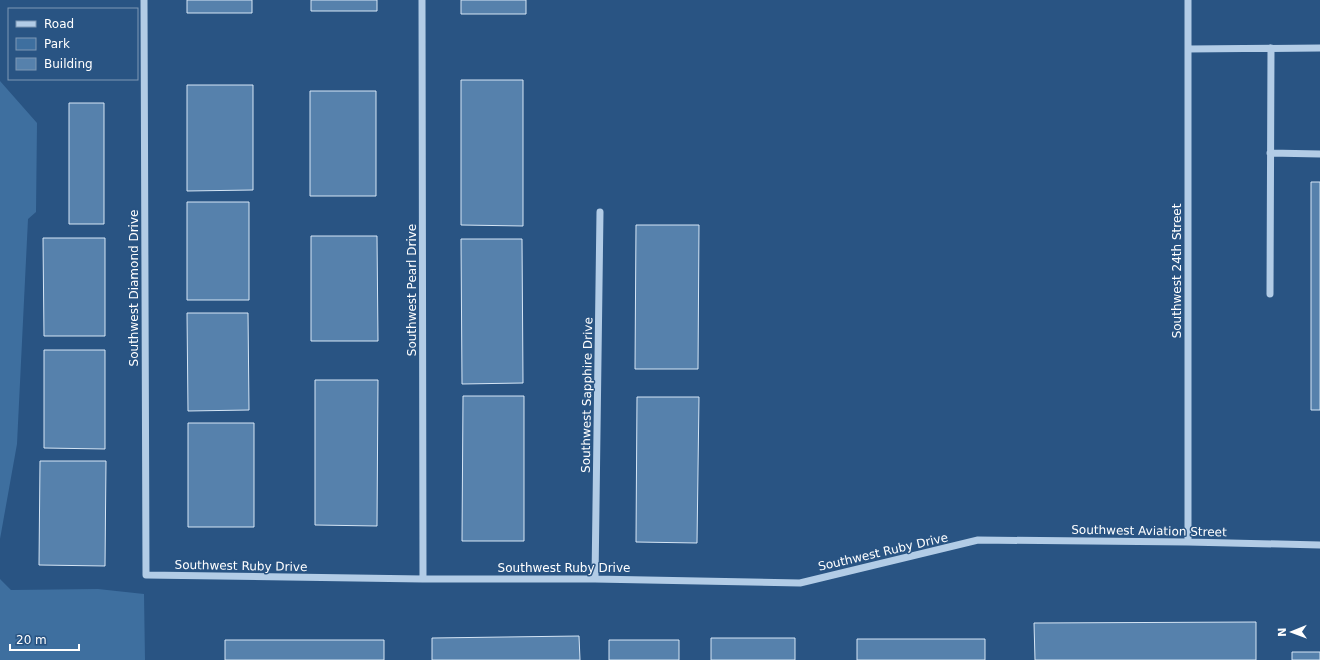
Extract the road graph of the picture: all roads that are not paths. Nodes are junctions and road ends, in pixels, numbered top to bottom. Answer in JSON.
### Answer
{"nodes":[{"id":1,"x":144,"y":0,"type":"edge"},
{"id":2,"x":422,"y":0,"type":"edge"},
{"id":3,"x":1188,"y":0,"type":"edge"},
{"id":4,"x":1271,"y":48,"type":"junction"},
{"id":5,"x":1320,"y":48,"type":"edge"},
{"id":6,"x":1188,"y":49,"type":"junction"},
{"id":7,"x":1270,"y":153,"type":"junction"},
{"id":8,"x":1320,"y":154,"type":"edge"},
{"id":9,"x":600,"y":212,"type":"dead end"},
{"id":10,"x":1270,"y":294,"type":"dead end"},
{"id":11,"x":978,"y":540,"type":"joint"},
{"id":12,"x":1188,"y":542,"type":"junction"},
{"id":13,"x":1320,"y":545,"type":"edge"},
{"id":14,"x":146,"y":575,"type":"joint"},
{"id":15,"x":595,"y":579,"type":"junction"},
{"id":16,"x":423,"y":580,"type":"junction"}],
"edges":[{"from":1,"to":14,"type":"street","name":"Southwest Diamond Drive"},
{"from":2,"to":16,"type":"street","name":"Southwest Pearl Drive"},
{"from":3,"to":6,"type":"street","name":"Southwest 24th Street"},
{"from":4,"to":5,"type":"street"},
{"from":4,"to":6,"type":"street"},
{"from":4,"to":7,"type":"street"},
{"from":6,"to":12,"type":"street","name":"Southwest 24th Street"},
{"from":7,"to":8,"type":"street"},
{"from":7,"to":10,"type":"street"},
{"from":9,"to":15,"type":"street","name":"Southwest Sapphire Drive"},
{"from":11,"to":12,"type":"street","name":"Southwest Aviation Street"},
{"from":11,"to":15,"type":"street","name":"Southwest Ruby Drive"},
{"from":12,"to":13,"type":"street","name":"Southwest Aviation Street"},
{"from":14,"to":16,"type":"street","name":"Southwest Ruby Drive"},
{"from":15,"to":16,"type":"street","name":"Southwest Ruby Drive"}]}
